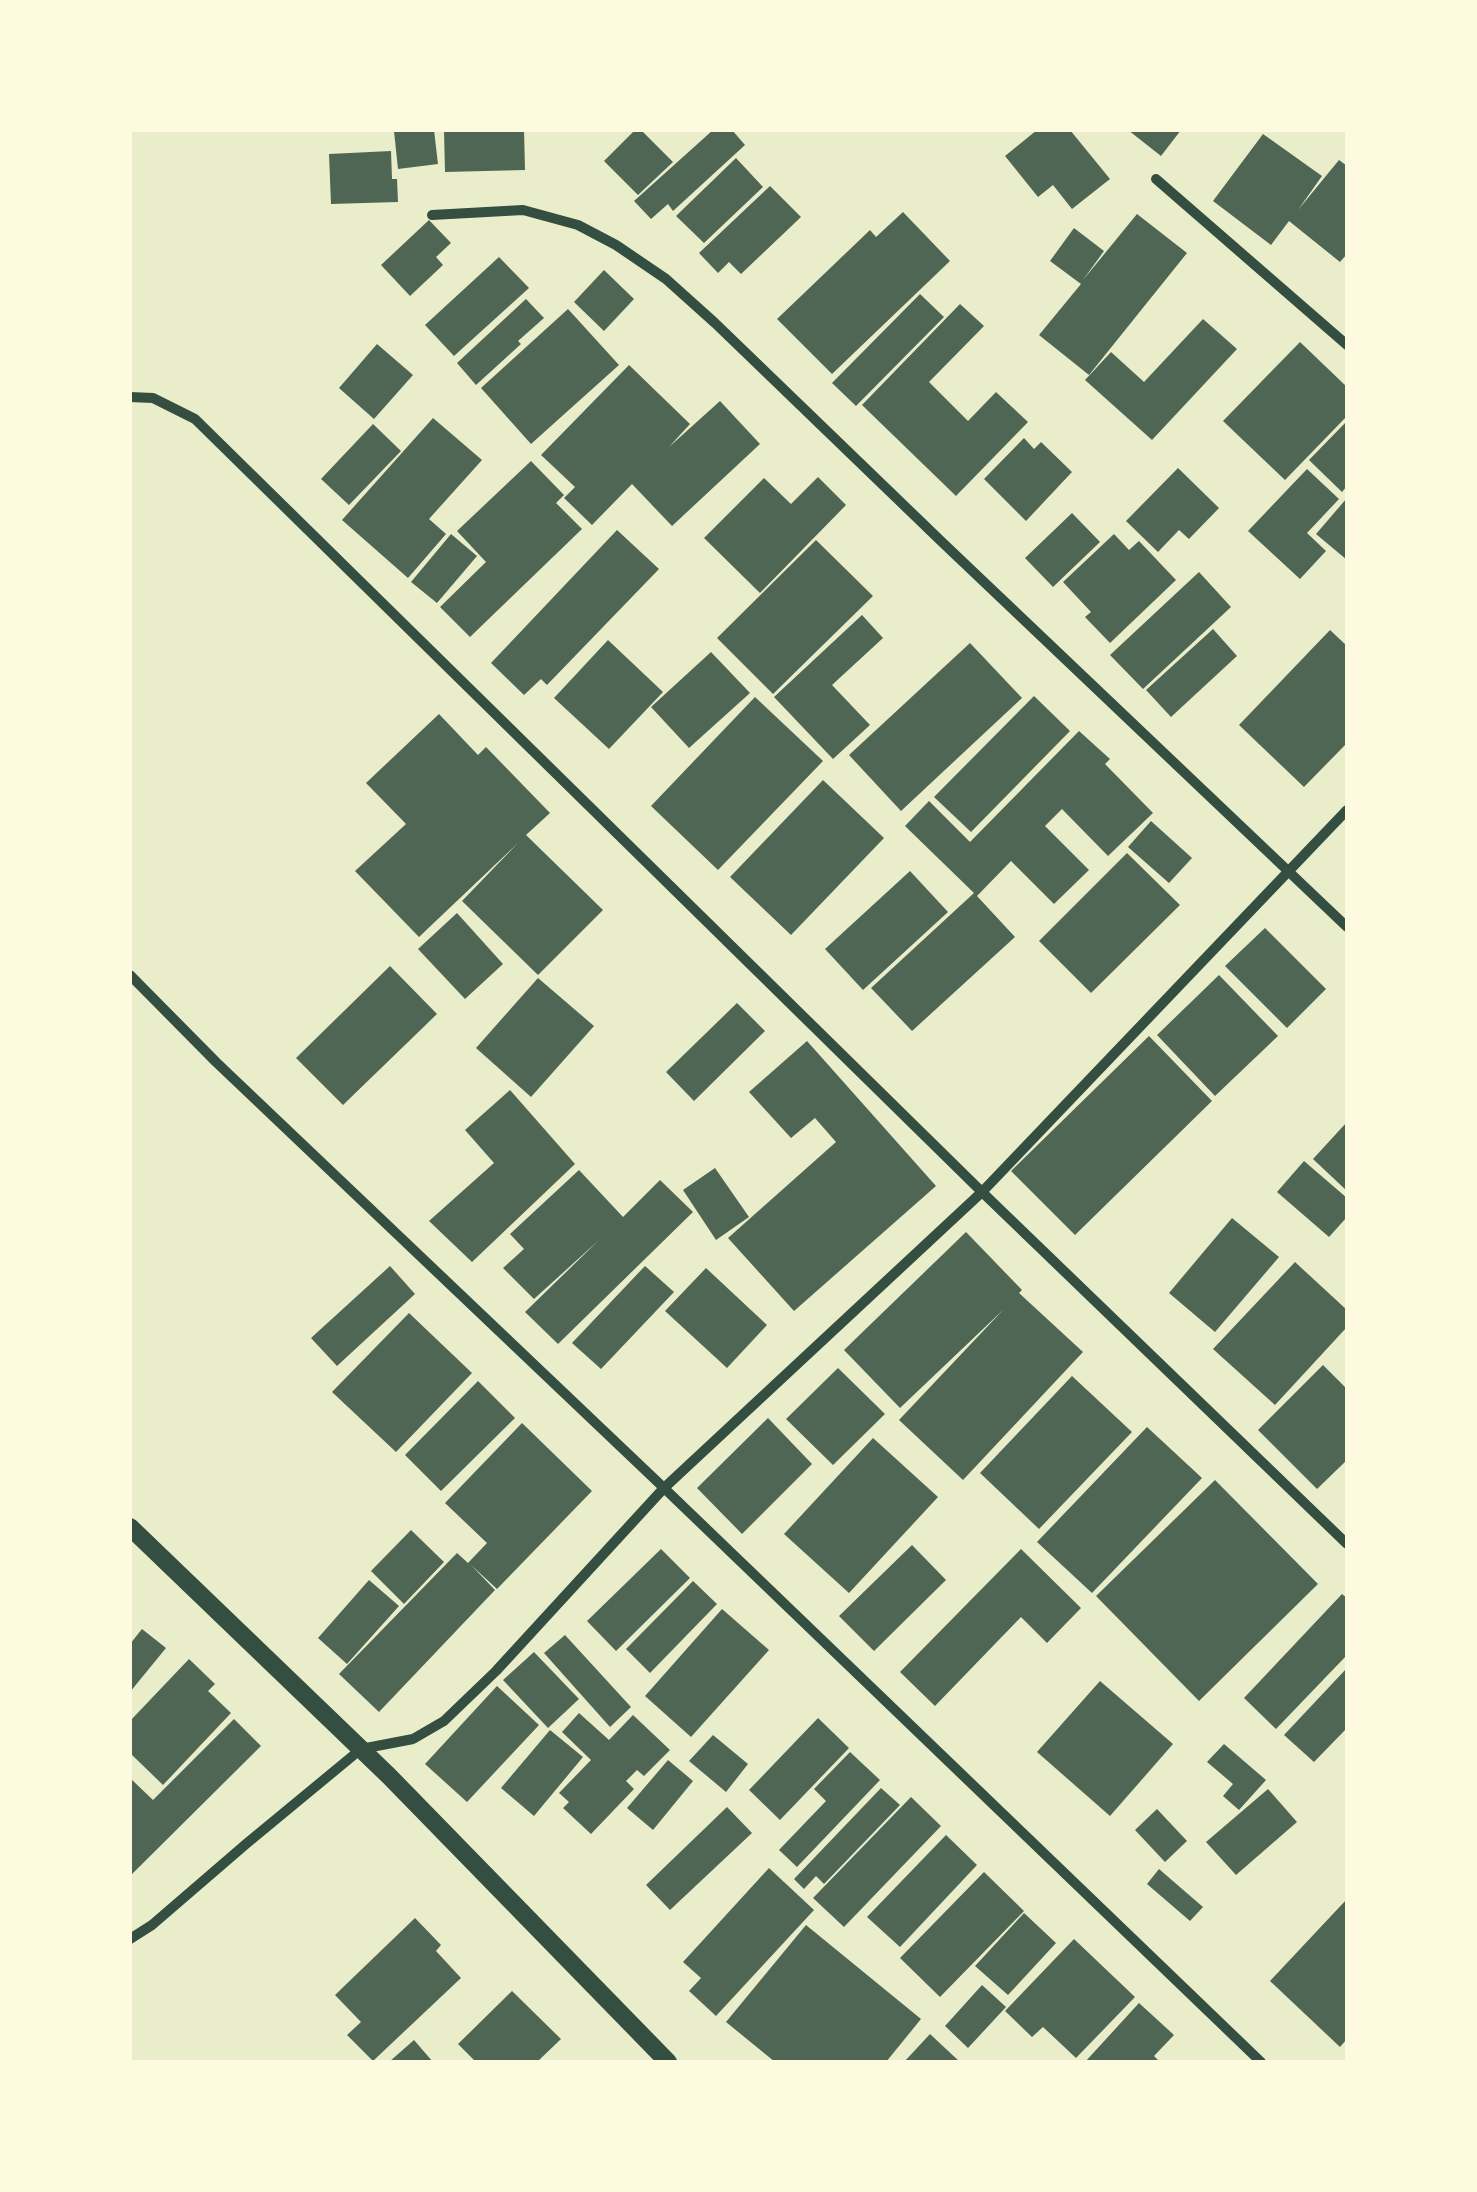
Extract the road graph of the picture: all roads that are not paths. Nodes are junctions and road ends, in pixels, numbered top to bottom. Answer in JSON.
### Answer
{"nodes":[{"id":1,"x":1156,"y":178,"type":"dead end"},
{"id":2,"x":432,"y":215,"type":"dead end"},
{"id":3,"x":1347,"y":345,"type":"edge"},
{"id":4,"x":130,"y":396,"type":"edge"},
{"id":5,"x":1347,"y":810,"type":"edge"},
{"id":6,"x":1288,"y":870,"type":"junction"},
{"id":7,"x":1347,"y":927,"type":"edge"},
{"id":8,"x":130,"y":975,"type":"edge"},
{"id":9,"x":982,"y":1192,"type":"junction"},
{"id":10,"x":664,"y":1488,"type":"junction"},
{"id":11,"x":130,"y":1526,"type":"edge"},
{"id":12,"x":1347,"y":1544,"type":"edge"},
{"id":13,"x":361,"y":1749,"type":"junction"},
{"id":14,"x":130,"y":1939,"type":"edge"},
{"id":15,"x":668,"y":2062,"type":"edge"},
{"id":16,"x":1261,"y":2062,"type":"edge"}],
"edges":[{"from":1,"to":3,"type":"street"},
{"from":2,"to":6,"type":"street"},
{"from":4,"to":9,"type":"street"},
{"from":5,"to":6,"type":"street"},
{"from":6,"to":7,"type":"street"},
{"from":6,"to":9,"type":"street"},
{"from":8,"to":10,"type":"street"},
{"from":9,"to":10,"type":"street"},
{"from":9,"to":12,"type":"street"},
{"from":10,"to":13,"type":"street"},
{"from":10,"to":16,"type":"street"},
{"from":11,"to":13,"type":"street"},
{"from":13,"to":14,"type":"street"},
{"from":13,"to":15,"type":"street"}]}
